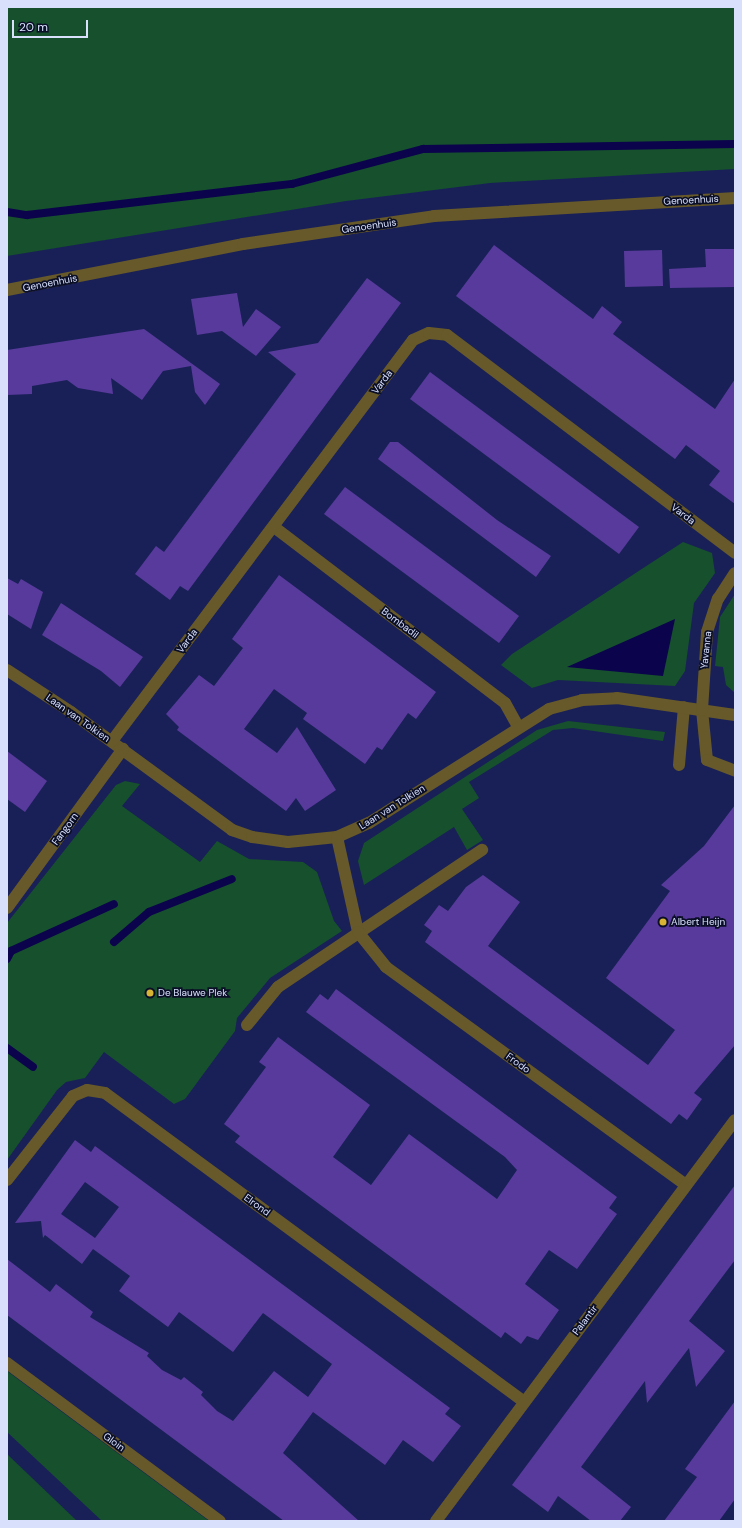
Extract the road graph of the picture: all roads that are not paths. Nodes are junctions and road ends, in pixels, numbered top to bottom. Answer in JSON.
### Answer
{"nodes":[{"id":1,"x":735,"y":198,"type":"edge"},
{"id":2,"x":7,"y":290,"type":"edge"},
{"id":3,"x":274,"y":527,"type":"junction"},
{"id":4,"x":735,"y":553,"type":"edge"},
{"id":5,"x":735,"y":572,"type":"edge"},
{"id":6,"x":7,"y":670,"type":"edge"},
{"id":7,"x":684,"y":707,"type":"junction"},
{"id":8,"x":702,"y":710,"type":"junction"},
{"id":9,"x":735,"y":715,"type":"edge"},
{"id":10,"x":518,"y":726,"type":"junction"},
{"id":11,"x":112,"y":741,"type":"junction"},
{"id":12,"x":123,"y":749,"type":"junction"},
{"id":13,"x":679,"y":765,"type":"dead end"},
{"id":14,"x":735,"y":771,"type":"edge"},
{"id":15,"x":337,"y":837,"type":"junction"},
{"id":16,"x":482,"y":850,"type":"dead end"},
{"id":17,"x":7,"y":908,"type":"edge"},
{"id":18,"x":358,"y":932,"type":"junction"},
{"id":19,"x":247,"y":1025,"type":"dead end"},
{"id":20,"x":735,"y":1120,"type":"edge"},
{"id":21,"x":7,"y":1180,"type":"edge"},
{"id":22,"x":686,"y":1185,"type":"junction"},
{"id":23,"x":7,"y":1363,"type":"edge"},
{"id":24,"x":523,"y":1401,"type":"junction"},
{"id":25,"x":220,"y":1521,"type":"edge"},
{"id":26,"x":436,"y":1521,"type":"edge"}],
"edges":[{"from":1,"to":2,"type":"street","name":"Genoenhuis"},
{"from":3,"to":4,"type":"street","name":"Varda"},
{"from":3,"to":10,"type":"street","name":"Bombadil"},
{"from":3,"to":11,"type":"street","name":"Varda"},
{"from":5,"to":8,"type":"street","name":"Yavanna"},
{"from":6,"to":11,"type":"street","name":"Laan van Tolkien"},
{"from":7,"to":8,"type":"street","name":"Laan van Tolkien"},
{"from":7,"to":10,"type":"street","name":"Laan van Tolkien"},
{"from":7,"to":13,"type":"street"},
{"from":8,"to":9,"type":"street","name":"Laan van Tolkien"},
{"from":8,"to":14,"type":"street","name":"Yavanna"},
{"from":10,"to":15,"type":"street","name":"Laan van Tolkien"},
{"from":11,"to":12,"type":"street","name":"Laan van Tolkien"},
{"from":12,"to":15,"type":"street","name":"Laan van Tolkien"},
{"from":12,"to":17,"type":"street","name":"Fangorn"},
{"from":15,"to":18,"type":"street","name":"Frodo"},
{"from":16,"to":18,"type":"street"},
{"from":18,"to":19,"type":"street"},
{"from":18,"to":22,"type":"street","name":"Frodo"},
{"from":20,"to":22,"type":"street","name":"Palantir"},
{"from":21,"to":24,"type":"street","name":"Elrond"},
{"from":22,"to":24,"type":"street","name":"Palantir"},
{"from":23,"to":25,"type":"street","name":"Gloin"},
{"from":24,"to":26,"type":"street","name":"Palantir"}]}
